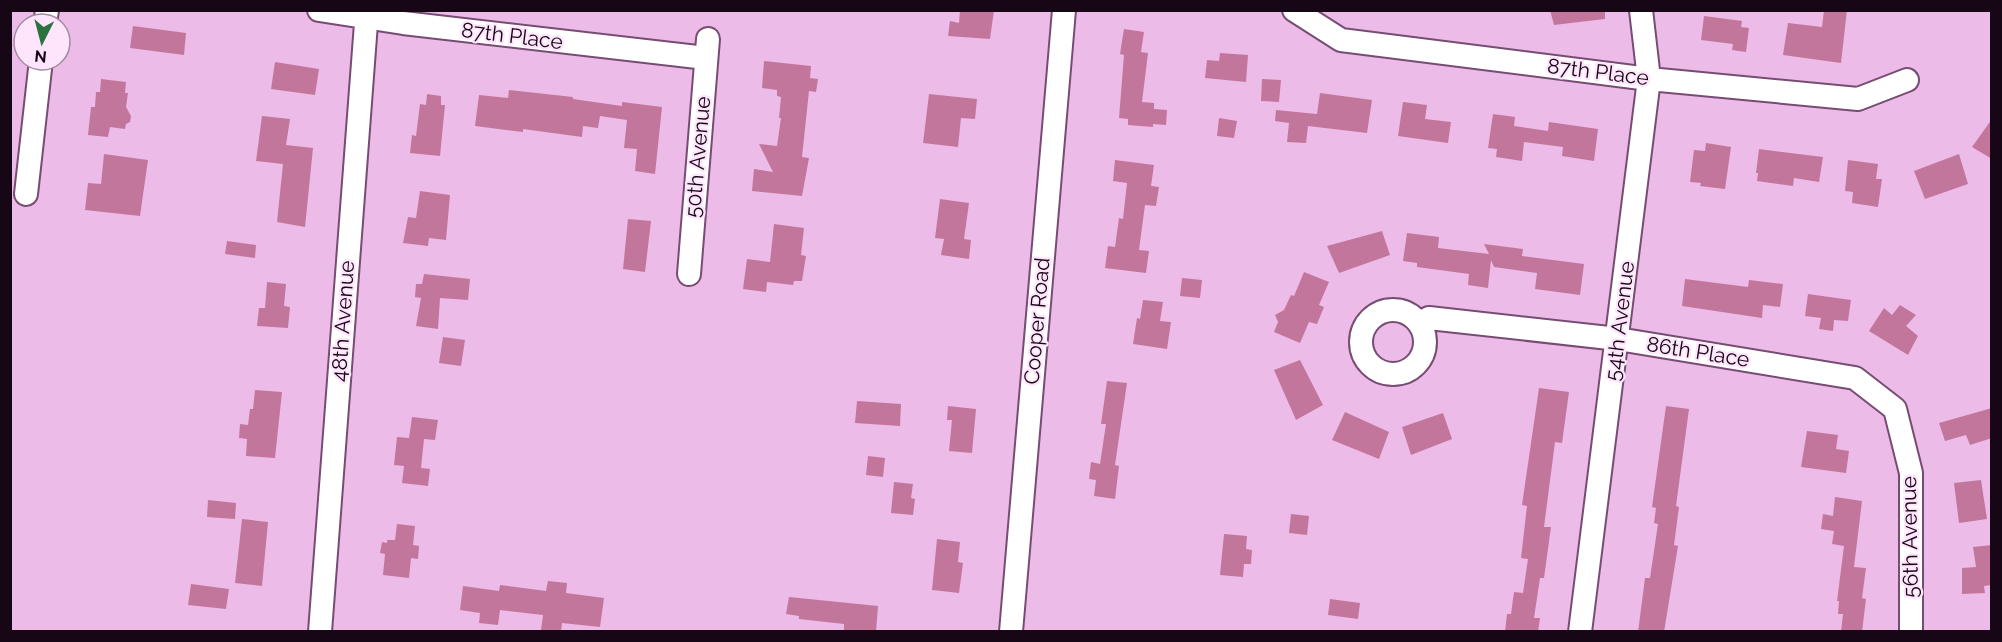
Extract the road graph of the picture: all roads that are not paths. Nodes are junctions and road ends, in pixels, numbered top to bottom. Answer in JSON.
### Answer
{"nodes":[{"id":1,"x":319,"y":10,"type":"edge"},
{"id":2,"x":1064,"y":10,"type":"edge"},
{"id":3,"x":1294,"y":10,"type":"edge"},
{"id":4,"x":1641,"y":10,"type":"edge"},
{"id":5,"x":367,"y":14,"type":"edge"},
{"id":6,"x":707,"y":49,"type":"joint"},
{"id":7,"x":40,"y":72,"type":"edge"},
{"id":8,"x":1649,"y":79,"type":"junction"},
{"id":9,"x":1906,"y":80,"type":"dead end"},
{"id":10,"x":26,"y":194,"type":"dead end"},
{"id":11,"x":689,"y":274,"type":"dead end"},
{"id":12,"x":1419,"y":323,"type":"dead end"},
{"id":13,"x":1618,"y":339,"type":"junction"},
{"id":14,"x":1895,"y":409,"type":"joint"},
{"id":15,"x":320,"y":632,"type":"edge"},
{"id":16,"x":1011,"y":632,"type":"edge"},
{"id":17,"x":1580,"y":632,"type":"edge"},
{"id":18,"x":1911,"y":632,"type":"edge"}],
"edges":[{"from":1,"to":5,"type":"street","name":"87th Place"},
{"from":2,"to":16,"type":"street","name":"Cooper Road"},
{"from":3,"to":8,"type":"street","name":"87th Place"},
{"from":4,"to":8,"type":"street","name":"54th Avenue"},
{"from":5,"to":6,"type":"street","name":"87th Place"},
{"from":5,"to":15,"type":"street","name":"48th Avenue"},
{"from":6,"to":11,"type":"street","name":"50th Avenue"},
{"from":7,"to":10,"type":"street"},
{"from":8,"to":9,"type":"street","name":"87th Place"},
{"from":8,"to":13,"type":"street","name":"54th Avenue"},
{"from":12,"to":13,"type":"street","name":"86th Place"},
{"from":13,"to":14,"type":"street","name":"86th Place"},
{"from":13,"to":17,"type":"street","name":"54th Avenue"},
{"from":14,"to":18,"type":"street","name":"56th Avenue"}]}
